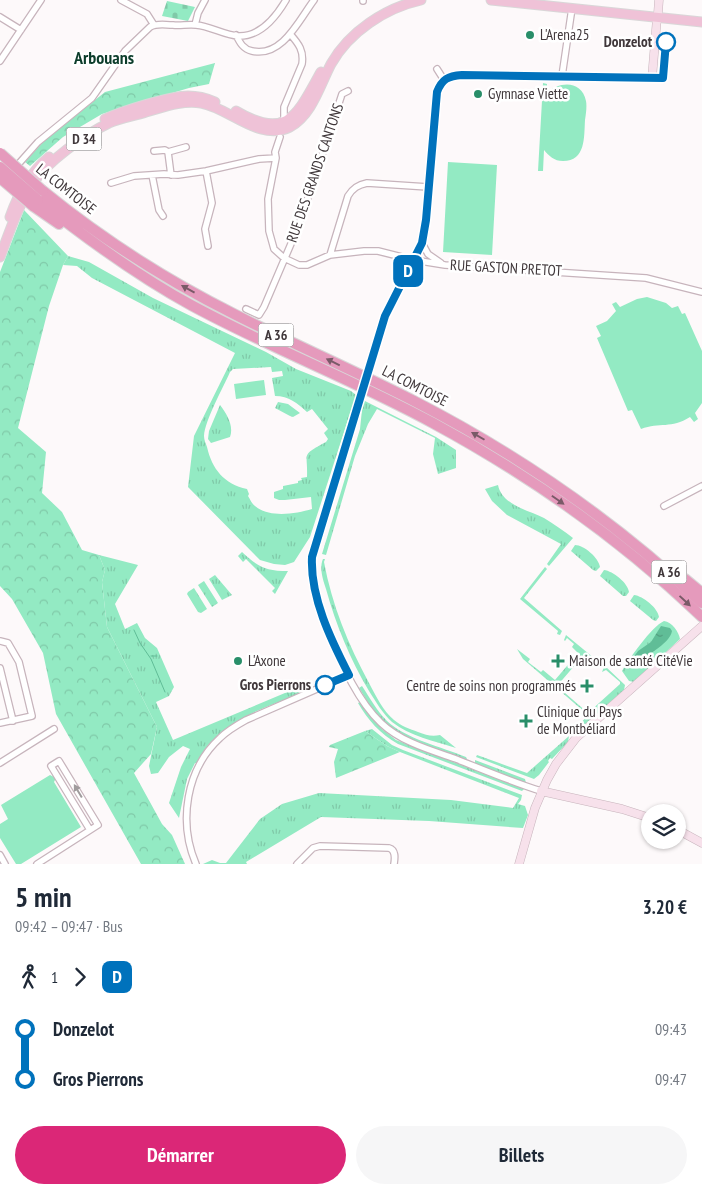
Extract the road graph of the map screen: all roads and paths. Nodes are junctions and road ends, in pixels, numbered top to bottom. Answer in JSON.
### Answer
{"nodes":[{"id":1,"x":41,"y":0,"type":"edge"},
{"id":2,"x":121,"y":0,"type":"edge"},
{"id":3,"x":205,"y":0,"type":"edge"},
{"id":4,"x":286,"y":0,"type":"edge"},
{"id":5,"x":314,"y":0,"type":"edge"},
{"id":6,"x":421,"y":0,"type":"edge"},
{"id":7,"x":491,"y":0,"type":"edge"},
{"id":8,"x":523,"y":0,"type":"edge"},
{"id":9,"x":659,"y":0,"type":"edge"},
{"id":10,"x":406,"y":2,"type":"edge"},
{"id":11,"x":572,"y":8,"type":"junction"},
{"id":12,"x":658,"y":15,"type":"junction"},
{"id":13,"x":0,"y":17,"type":"edge"},
{"id":14,"x":702,"y":17,"type":"edge"},
{"id":15,"x":702,"y":22,"type":"edge"},
{"id":16,"x":154,"y":25,"type":"junction"},
{"id":17,"x":195,"y":25,"type":"junction"},
{"id":18,"x":21,"y":30,"type":"junction"},
{"id":19,"x":290,"y":34,"type":"junction"},
{"id":20,"x":236,"y":36,"type":"junction"},
{"id":21,"x":0,"y":61,"type":"edge"},
{"id":22,"x":437,"y":69,"type":"dead end"},
{"id":23,"x":562,"y":76,"type":"junction"},
{"id":24,"x":652,"y":78,"type":"junction"},
{"id":25,"x":663,"y":78,"type":"dead end"},
{"id":26,"x":444,"y":80,"type":"junction"},
{"id":27,"x":348,"y":91,"type":"dead end"},
{"id":28,"x":284,"y":122,"type":"junction"},
{"id":29,"x":280,"y":137,"type":"dead end"},
{"id":30,"x":186,"y":148,"type":"dead end"},
{"id":31,"x":154,"y":150,"type":"dead end"},
{"id":32,"x":168,"y":152,"type":"junction"},
{"id":33,"x":0,"y":153,"type":"edge"},
{"id":34,"x":276,"y":158,"type":"junction"},
{"id":35,"x":0,"y":167,"type":"edge"},
{"id":36,"x":206,"y":171,"type":"junction"},
{"id":37,"x":152,"y":175,"type":"junction"},
{"id":38,"x":171,"y":175,"type":"junction"},
{"id":39,"x":0,"y":178,"type":"edge"},
{"id":40,"x":111,"y":183,"type":"dead end"},
{"id":41,"x":0,"y":186,"type":"edge"},
{"id":42,"x":428,"y":187,"type":"junction"},
{"id":43,"x":38,"y":199,"type":"junction"},
{"id":44,"x":163,"y":216,"type":"dead end"},
{"id":45,"x":335,"y":237,"type":"junction"},
{"id":46,"x":0,"y":242,"type":"edge"},
{"id":47,"x":422,"y":243,"type":"junction"},
{"id":48,"x":208,"y":246,"type":"dead end"},
{"id":49,"x":344,"y":252,"type":"junction"},
{"id":50,"x":330,"y":255,"type":"junction"},
{"id":51,"x":0,"y":257,"type":"edge"},
{"id":52,"x":284,"y":258,"type":"junction"},
{"id":53,"x":414,"y":260,"type":"junction"},
{"id":54,"x":445,"y":265,"type":"junction"},
{"id":55,"x":702,"y":292,"type":"edge"},
{"id":56,"x":246,"y":309,"type":"dead end"},
{"id":57,"x":702,"y":486,"type":"edge"},
{"id":58,"x":664,"y":506,"type":"dead end"},
{"id":59,"x":634,"y":542,"type":"junction"},
{"id":60,"x":702,"y":593,"type":"edge"},
{"id":61,"x":702,"y":603,"type":"edge"},
{"id":62,"x":702,"y":617,"type":"edge"},
{"id":63,"x":702,"y":626,"type":"edge"},
{"id":64,"x":0,"y":641,"type":"edge"},
{"id":65,"x":0,"y":668,"type":"edge"},
{"id":66,"x":349,"y":675,"type":"junction"},
{"id":67,"x":13,"y":721,"type":"junction"},
{"id":68,"x":0,"y":723,"type":"edge"},
{"id":69,"x":54,"y":729,"type":"dead end"},
{"id":70,"x":0,"y":763,"type":"edge"},
{"id":71,"x":542,"y":791,"type":"junction"},
{"id":72,"x":641,"y":815,"type":"edge"},
{"id":73,"x":90,"y":830,"type":"junction"},
{"id":74,"x":686,"y":834,"type":"edge"},
{"id":75,"x":702,"y":843,"type":"edge"},
{"id":76,"x":0,"y":856,"type":"edge"},
{"id":77,"x":5,"y":864,"type":"edge"},
{"id":78,"x":36,"y":864,"type":"edge"},
{"id":79,"x":196,"y":864,"type":"edge"},
{"id":80,"x":297,"y":864,"type":"edge"},
{"id":81,"x":394,"y":864,"type":"edge"},
{"id":82,"x":519,"y":864,"type":"edge"}],
"edges":[{"from":1,"to":18,"type":"street"},
{"from":2,"to":16,"type":"street"},
{"from":3,"to":17,"type":"street"},
{"from":4,"to":20,"type":"street"},
{"from":5,"to":19,"type":"street"},
{"from":6,"to":10,"type":"main road","number":"D 34"},
{"from":7,"to":11,"type":"main road"},
{"from":8,"to":12,"type":"main road"},
{"from":9,"to":12,"type":"main road"},
{"from":10,"to":28,"type":"main road","number":"D 34"},
{"from":10,"to":51,"type":"main road","number":"D 34"},
{"from":11,"to":12,"type":"main road"},
{"from":11,"to":23,"type":"street"},
{"from":12,"to":14,"type":"main road"},
{"from":12,"to":15,"type":"main road"},
{"from":12,"to":24,"type":"main road"},
{"from":13,"to":18,"type":"street"},
{"from":16,"to":17,"type":"street"},
{"from":16,"to":41,"type":"street"},
{"from":17,"to":20,"type":"street"},
{"from":18,"to":21,"type":"street"},
{"from":19,"to":20,"type":"street"},
{"from":19,"to":28,"type":"street"},
{"from":22,"to":26,"type":"street"},
{"from":23,"to":24,"type":"street"},
{"from":23,"to":26,"type":"street"},
{"from":24,"to":25,"type":"street"},
{"from":26,"to":42,"type":"street"},
{"from":27,"to":52,"type":"street","name":"RUE DES GRANDS CANTONS"},
{"from":28,"to":46,"type":"main road","number":"D 34"},
{"from":29,"to":34,"type":"street"},
{"from":30,"to":32,"type":"street"},
{"from":31,"to":32,"type":"street"},
{"from":32,"to":38,"type":"street"},
{"from":33,"to":43,"type":"highway","name":"LA COMTOISE","number":"A 36","bridge":true},
{"from":34,"to":36,"type":"street"},
{"from":34,"to":52,"type":"street"},
{"from":35,"to":43,"type":"highway","name":"LA COMTOISE","number":"A 36","bridge":true},
{"from":36,"to":38,"type":"street"},
{"from":36,"to":48,"type":"street"},
{"from":37,"to":38,"type":"street"},
{"from":37,"to":40,"type":"street"},
{"from":37,"to":44,"type":"street"},
{"from":39,"to":43,"type":"highway","name":"LA COMTOISE","number":"A 36","bridge":true},
{"from":42,"to":45,"type":"street"},
{"from":42,"to":47,"type":"street"},
{"from":59,"to":43,"type":"highway","name":"LA COMTOISE","number":"A 36","one_way":true},
{"from":43,"to":62,"type":"highway","name":"LA COMTOISE","number":"A 36","one_way":true},
{"from":45,"to":49,"type":"street"},
{"from":45,"to":50,"type":"street"},
{"from":47,"to":53,"type":"street"},
{"from":47,"to":54,"type":"street"},
{"from":49,"to":50,"type":"street","name":"RUE GASTON PRETOT"},
{"from":49,"to":53,"type":"street","name":"RUE GASTON PRETOT"},
{"from":50,"to":52,"type":"street","name":"RUE GASTON PRETOT"},
{"from":52,"to":56,"type":"street","name":"RUE DES GRANDS CANTONS"},
{"from":53,"to":54,"type":"street","name":"RUE GASTON PRETOT"},
{"from":53,"to":66,"type":"street","bridge":true},
{"from":54,"to":55,"type":"street","name":"RUE GASTON PRETOT"},
{"from":57,"to":58,"type":"street"},
{"from":59,"to":60,"type":"highway"},
{"from":59,"to":61,"type":"highway","name":"LA COMTOISE","number":"A 36"},
{"from":63,"to":71,"type":"main road"},
{"from":64,"to":67,"type":"street"},
{"from":65,"to":67,"type":"street"},
{"from":66,"to":71,"type":"street"},
{"from":66,"to":79,"type":"street"},
{"from":67,"to":68,"type":"street"},
{"from":69,"to":70,"type":"street"},
{"from":71,"to":72,"type":"main road"},
{"from":71,"to":82,"type":"main road"},
{"from":73,"to":73,"type":"street","one_way":true},
{"from":73,"to":78,"type":"street"},
{"from":74,"to":75,"type":"main road"},
{"from":76,"to":77,"type":"street"},
{"from":80,"to":81,"type":"street"}]}
